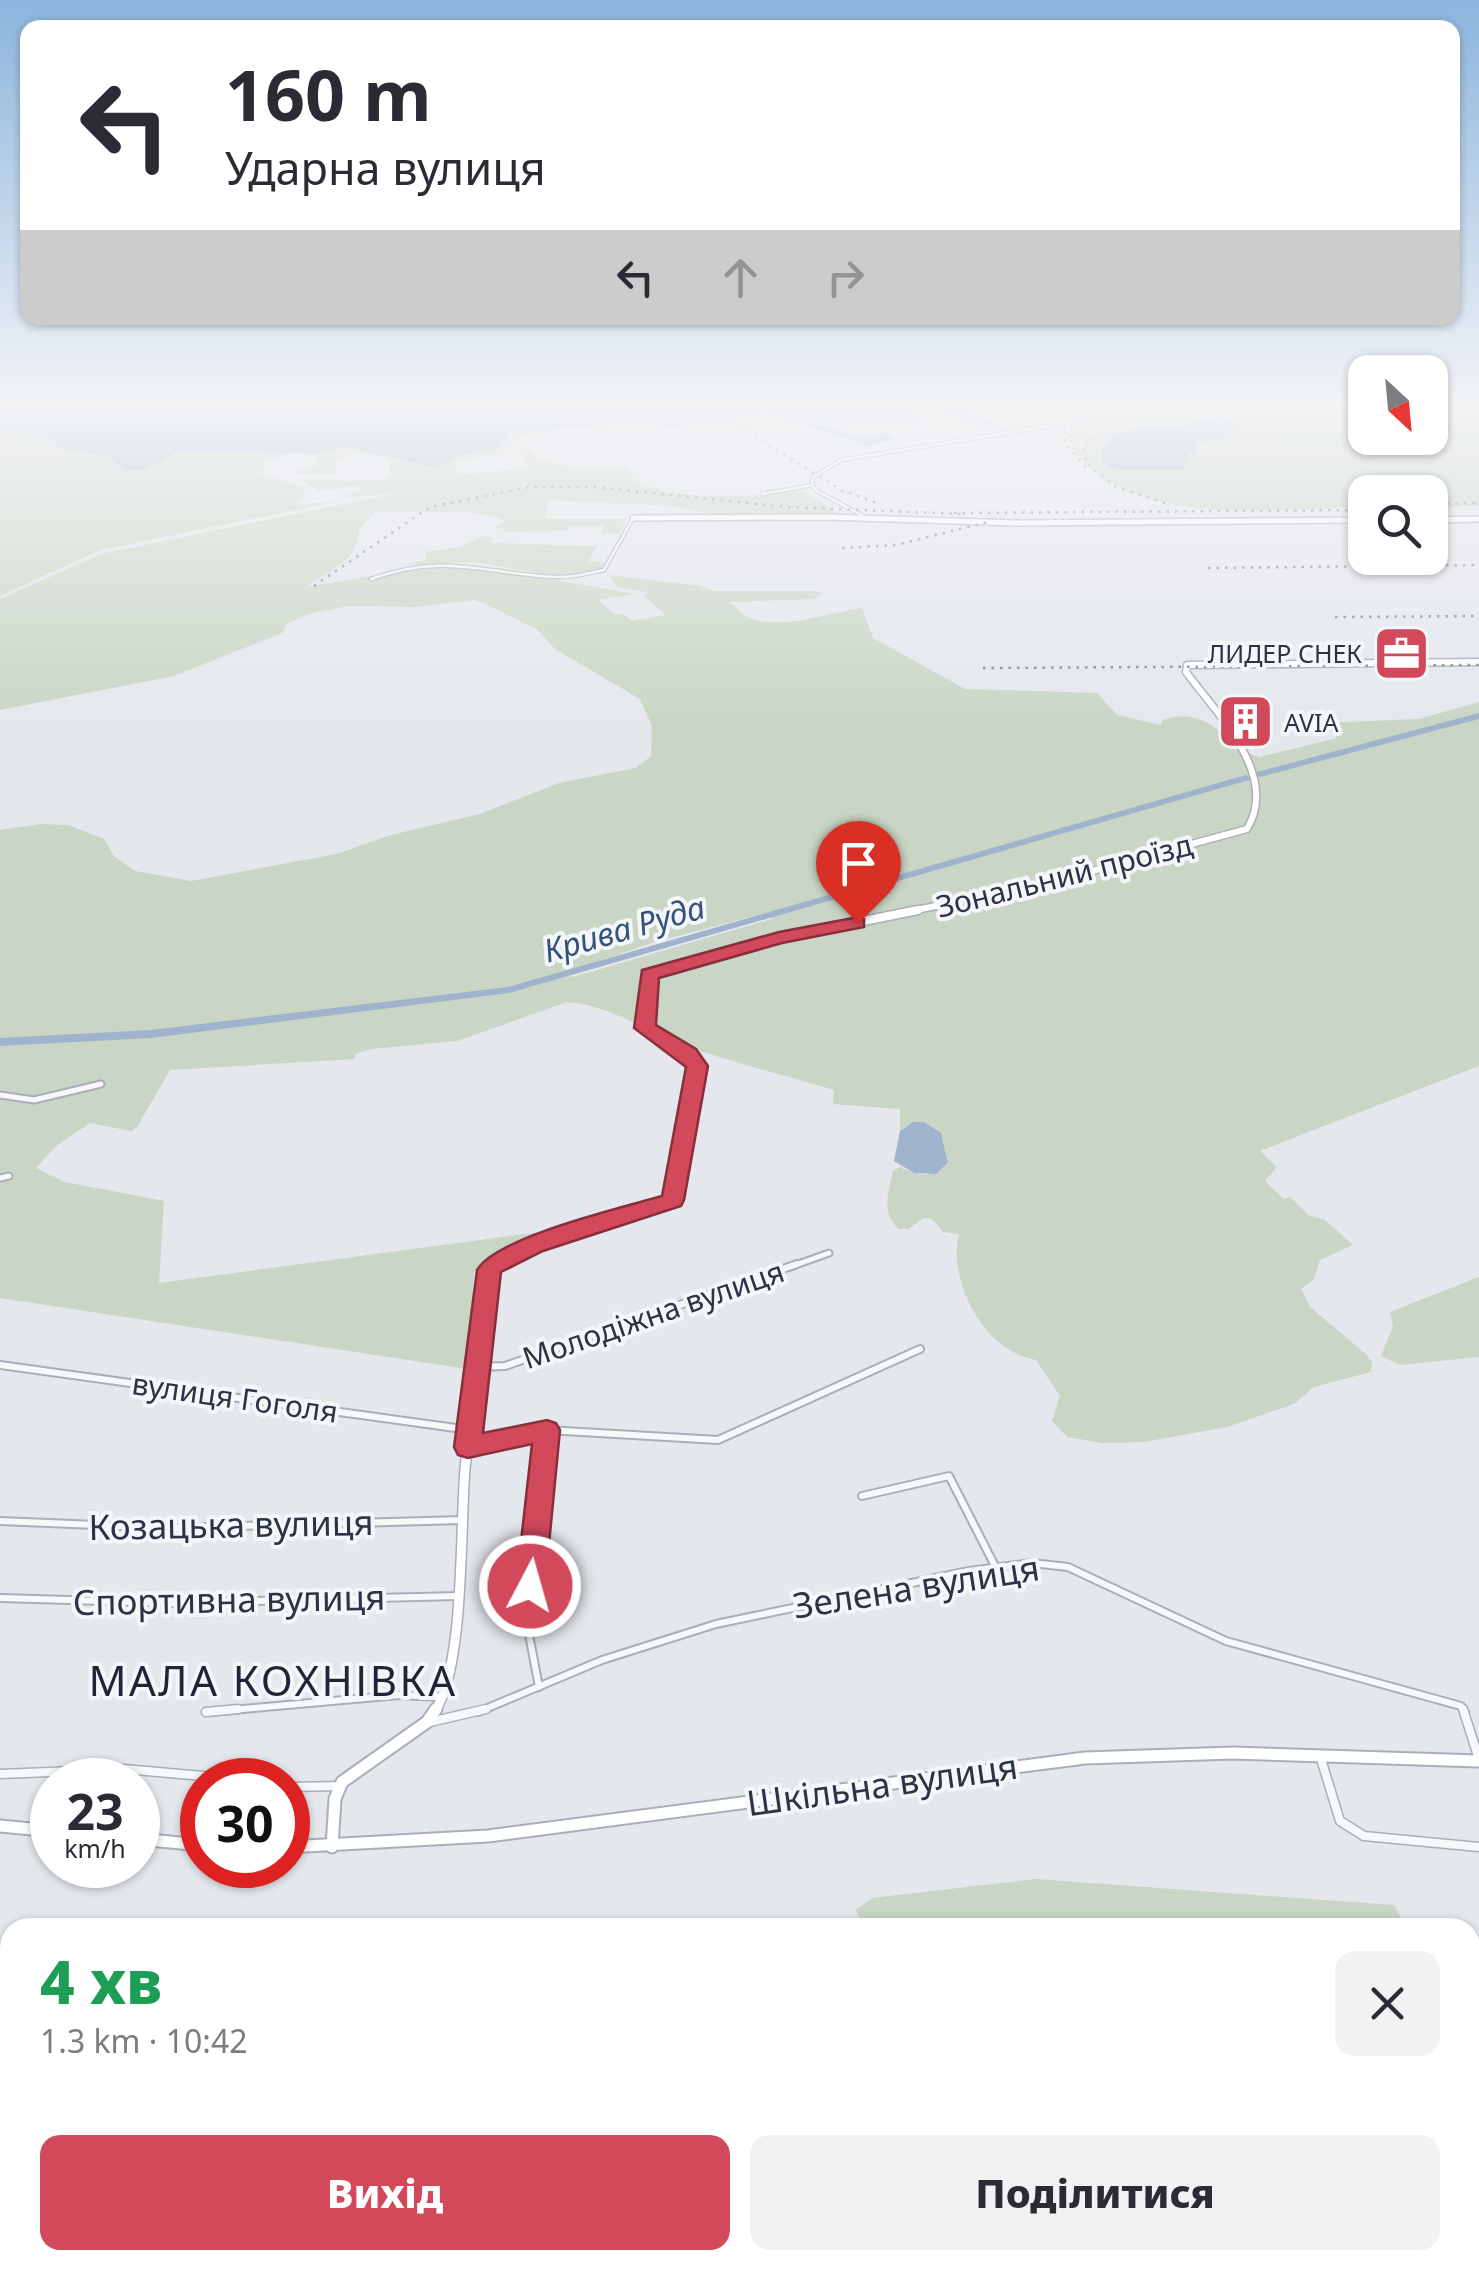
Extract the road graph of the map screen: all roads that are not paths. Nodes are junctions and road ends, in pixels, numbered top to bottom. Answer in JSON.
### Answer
{"nodes":[{"id":1,"x":849,"y":510,"type":"edge"},
{"id":2,"x":632,"y":518,"type":"joint"},
{"id":3,"x":867,"y":518,"type":"junction"},
{"id":4,"x":1348,"y":520,"type":"edge"},
{"id":5,"x":1448,"y":520,"type":"edge"},
{"id":6,"x":1479,"y":520,"type":"edge"},
{"id":7,"x":371,"y":579,"type":"dead end"},
{"id":8,"x":1479,"y":662,"type":"edge"},
{"id":9,"x":100,"y":1084,"type":"dead end"},
{"id":10,"x":0,"y":1095,"type":"edge"},
{"id":11,"x":9,"y":1176,"type":"dead end"},
{"id":12,"x":0,"y":1178,"type":"edge"},
{"id":13,"x":828,"y":1253,"type":"dead end"},
{"id":14,"x":920,"y":1349,"type":"dead end"},
{"id":15,"x":0,"y":1365,"type":"edge"},
{"id":16,"x":476,"y":1367,"type":"junction"},
{"id":17,"x":470,"y":1430,"type":"junction"},
{"id":18,"x":547,"y":1430,"type":"junction"},
{"id":19,"x":468,"y":1447,"type":"junction"},
{"id":20,"x":862,"y":1496,"type":"dead end"},
{"id":21,"x":463,"y":1520,"type":"junction"},
{"id":22,"x":0,"y":1521,"type":"edge"},
{"id":23,"x":996,"y":1568,"type":"junction"},
{"id":24,"x":459,"y":1596,"type":"junction"},
{"id":25,"x":0,"y":1598,"type":"edge"},
{"id":26,"x":539,"y":1687,"type":"junction"},
{"id":27,"x":444,"y":1698,"type":"junction"},
{"id":28,"x":206,"y":1712,"type":"dead end"},
{"id":29,"x":427,"y":1722,"type":"junction"},
{"id":30,"x":1320,"y":1756,"type":"junction"},
{"id":31,"x":1479,"y":1760,"type":"edge"},
{"id":32,"x":180,"y":1771,"type":"edge"},
{"id":33,"x":0,"y":1774,"type":"edge"},
{"id":34,"x":339,"y":1786,"type":"junction"},
{"id":35,"x":310,"y":1787,"type":"edge"},
{"id":36,"x":0,"y":1826,"type":"edge"},
{"id":37,"x":30,"y":1829,"type":"edge"},
{"id":38,"x":310,"y":1847,"type":"edge"},
{"id":39,"x":332,"y":1847,"type":"junction"},
{"id":40,"x":1479,"y":1847,"type":"edge"}],
"edges":[{"from":1,"to":3,"type":"street"},
{"from":2,"to":3,"type":"street"},
{"from":2,"to":7,"type":"street"},
{"from":3,"to":4,"type":"street"},
{"from":5,"to":6,"type":"street"},
{"from":8,"to":16,"type":"street","name":"Зональний проїзд"},
{"from":9,"to":10,"type":"street"},
{"from":11,"to":12,"type":"street"},
{"from":13,"to":16,"type":"street","name":"Молодіжна вулиця"},
{"from":14,"to":18,"type":"street"},
{"from":15,"to":17,"type":"street","name":"вулиця Гоголя"},
{"from":16,"to":17,"type":"street"},
{"from":17,"to":19,"type":"street"},
{"from":18,"to":19,"type":"street"},
{"from":18,"to":26,"type":"street"},
{"from":19,"to":21,"type":"street"},
{"from":20,"to":23,"type":"street"},
{"from":21,"to":22,"type":"street","name":"Козацька вулиця"},
{"from":21,"to":24,"type":"street"},
{"from":23,"to":26,"type":"street","name":"Зелена вулиця"},
{"from":23,"to":31,"type":"street","name":"Зелена вулиця"},
{"from":24,"to":25,"type":"street","name":"Спортивна вулиця"},
{"from":24,"to":27,"type":"street"},
{"from":26,"to":29,"type":"street","name":"Зелена вулиця"},
{"from":27,"to":28,"type":"street"},
{"from":27,"to":29,"type":"street"},
{"from":29,"to":34,"type":"street"},
{"from":30,"to":31,"type":"street","name":"Шкільна вулиця"},
{"from":30,"to":39,"type":"street","name":"Шкільна вулиця"},
{"from":30,"to":40,"type":"street"},
{"from":32,"to":33,"type":"street"},
{"from":34,"to":35,"type":"street"},
{"from":34,"to":39,"type":"street"},
{"from":36,"to":37,"type":"street"},
{"from":38,"to":39,"type":"street","name":"Шкільна вулиця"}]}
